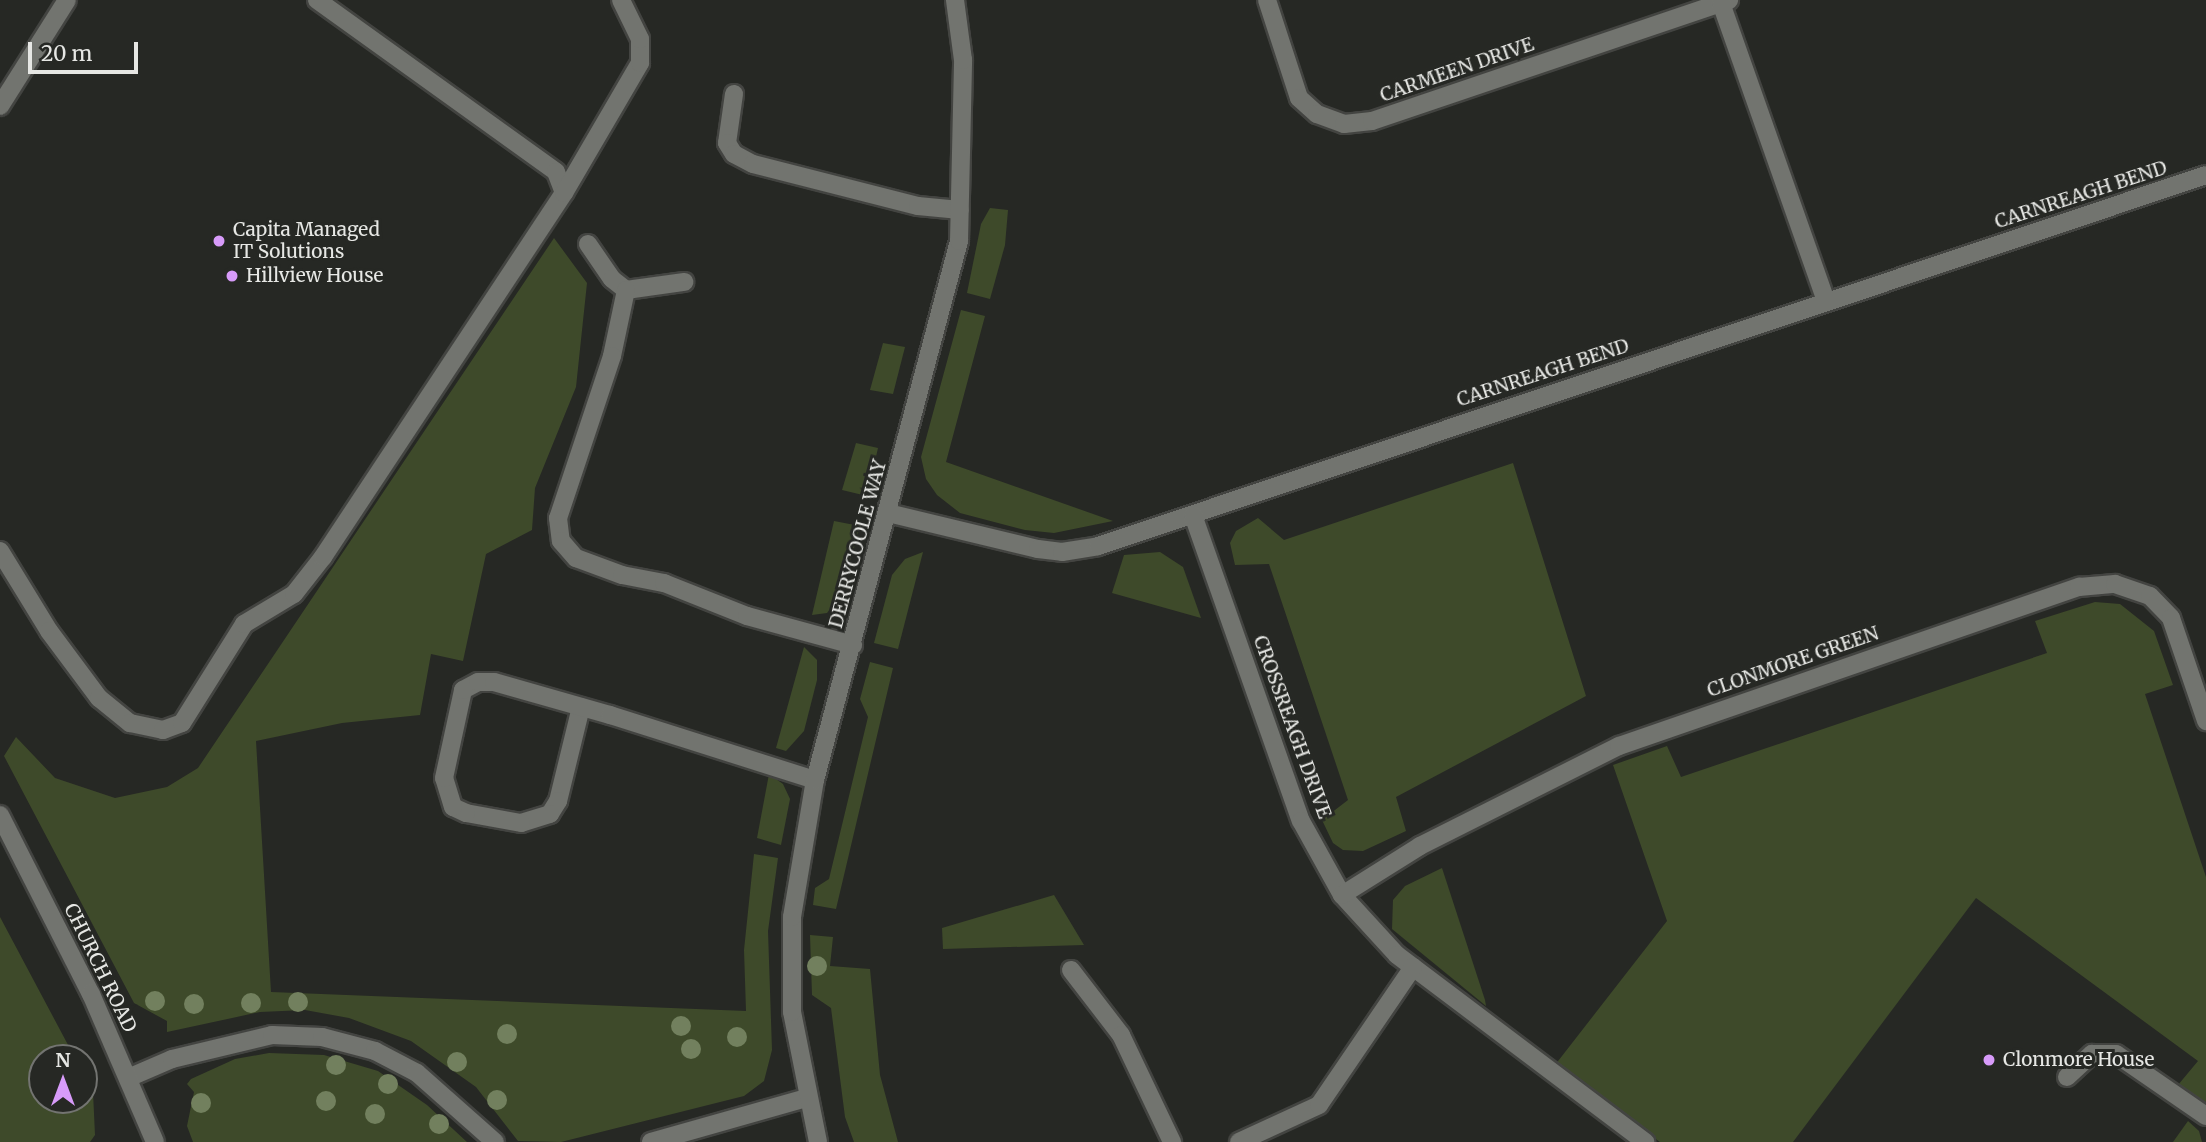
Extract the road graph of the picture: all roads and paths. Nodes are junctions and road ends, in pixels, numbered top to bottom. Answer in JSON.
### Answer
{"nodes":[{"id":1,"x":67,"y":0,"type":"edge"},
{"id":2,"x":317,"y":0,"type":"edge"},
{"id":3,"x":621,"y":0,"type":"edge"},
{"id":4,"x":956,"y":0,"type":"edge"},
{"id":5,"x":1267,"y":0,"type":"edge"},
{"id":6,"x":1725,"y":1,"type":"edge"},
{"id":7,"x":734,"y":94,"type":"dead end"},
{"id":8,"x":0,"y":106,"type":"edge"},
{"id":9,"x":2206,"y":175,"type":"edge"},
{"id":10,"x":564,"y":192,"type":"junction"},
{"id":11,"x":960,"y":210,"type":"junction"},
{"id":12,"x":589,"y":244,"type":"dead end"},
{"id":13,"x":684,"y":282,"type":"dead end"},
{"id":14,"x":626,"y":290,"type":"junction"},
{"id":15,"x":1826,"y":301,"type":"junction"},
{"id":16,"x":888,"y":513,"type":"junction"},
{"id":17,"x":1193,"y":515,"type":"junction"},
{"id":18,"x":0,"y":551,"type":"edge"},
{"id":19,"x":853,"y":645,"type":"junction"},
{"id":20,"x":581,"y":707,"type":"junction"},
{"id":21,"x":2206,"y":721,"type":"edge"},
{"id":22,"x":816,"y":780,"type":"junction"},
{"id":23,"x":0,"y":815,"type":"edge"},
{"id":24,"x":1342,"y":895,"type":"junction"},
{"id":25,"x":1413,"y":967,"type":"junction"},
{"id":26,"x":1071,"y":970,"type":"dead end"},
{"id":27,"x":128,"y":1077,"type":"junction"},
{"id":28,"x":2067,"y":1077,"type":"dead end"},
{"id":29,"x":806,"y":1098,"type":"junction"},
{"id":30,"x":2206,"y":1116,"type":"edge"},
{"id":31,"x":155,"y":1142,"type":"edge"},
{"id":32,"x":495,"y":1142,"type":"edge"},
{"id":33,"x":651,"y":1142,"type":"edge"},
{"id":34,"x":818,"y":1142,"type":"edge"},
{"id":35,"x":1172,"y":1142,"type":"edge"},
{"id":36,"x":1239,"y":1142,"type":"edge"},
{"id":37,"x":1645,"y":1142,"type":"edge"}],
"edges":[{"from":1,"to":8,"type":"street"},
{"from":2,"to":10,"type":"street"},
{"from":3,"to":10,"type":"street"},
{"from":4,"to":11,"type":"street","name":"DERRYCOOLE WAY"},
{"from":5,"to":6,"type":"street","name":"CARMEEN DRIVE"},
{"from":6,"to":15,"type":"street"},
{"from":7,"to":11,"type":"street"},
{"from":9,"to":15,"type":"street","name":"CARNREAGH BEND"},
{"from":10,"to":18,"type":"street"},
{"from":11,"to":16,"type":"street","name":"DERRYCOOLE WAY"},
{"from":12,"to":14,"type":"street"},
{"from":13,"to":14,"type":"street"},
{"from":14,"to":19,"type":"street"},
{"from":15,"to":17,"type":"street","name":"CARNREAGH BEND"},
{"from":16,"to":17,"type":"street","name":"CARNREAGH BEND"},
{"from":16,"to":19,"type":"street","name":"DERRYCOOLE WAY"},
{"from":17,"to":24,"type":"street","name":"CROSSREAGH DRIVE"},
{"from":19,"to":22,"type":"street","name":"DERRYCOOLE WAY"},
{"from":20,"to":20,"type":"street"},
{"from":20,"to":22,"type":"street"},
{"from":21,"to":24,"type":"street","name":"CLONMORE GREEN"},
{"from":22,"to":29,"type":"street","name":"DERRYCOOLE WAY"},
{"from":23,"to":27,"type":"street","name":"CHURCH ROAD"},
{"from":24,"to":25,"type":"street","name":"CROSSREAGH DRIVE"},
{"from":25,"to":36,"type":"street"},
{"from":25,"to":37,"type":"street","name":"CROSSREAGH DRIVE"},
{"from":26,"to":35,"type":"street"},
{"from":27,"to":31,"type":"street","name":"CHURCH ROAD"},
{"from":27,"to":32,"type":"street"},
{"from":28,"to":30,"type":"street"},
{"from":29,"to":33,"type":"street"},
{"from":29,"to":34,"type":"street","name":"DERRYCOOLE WAY"}]}
